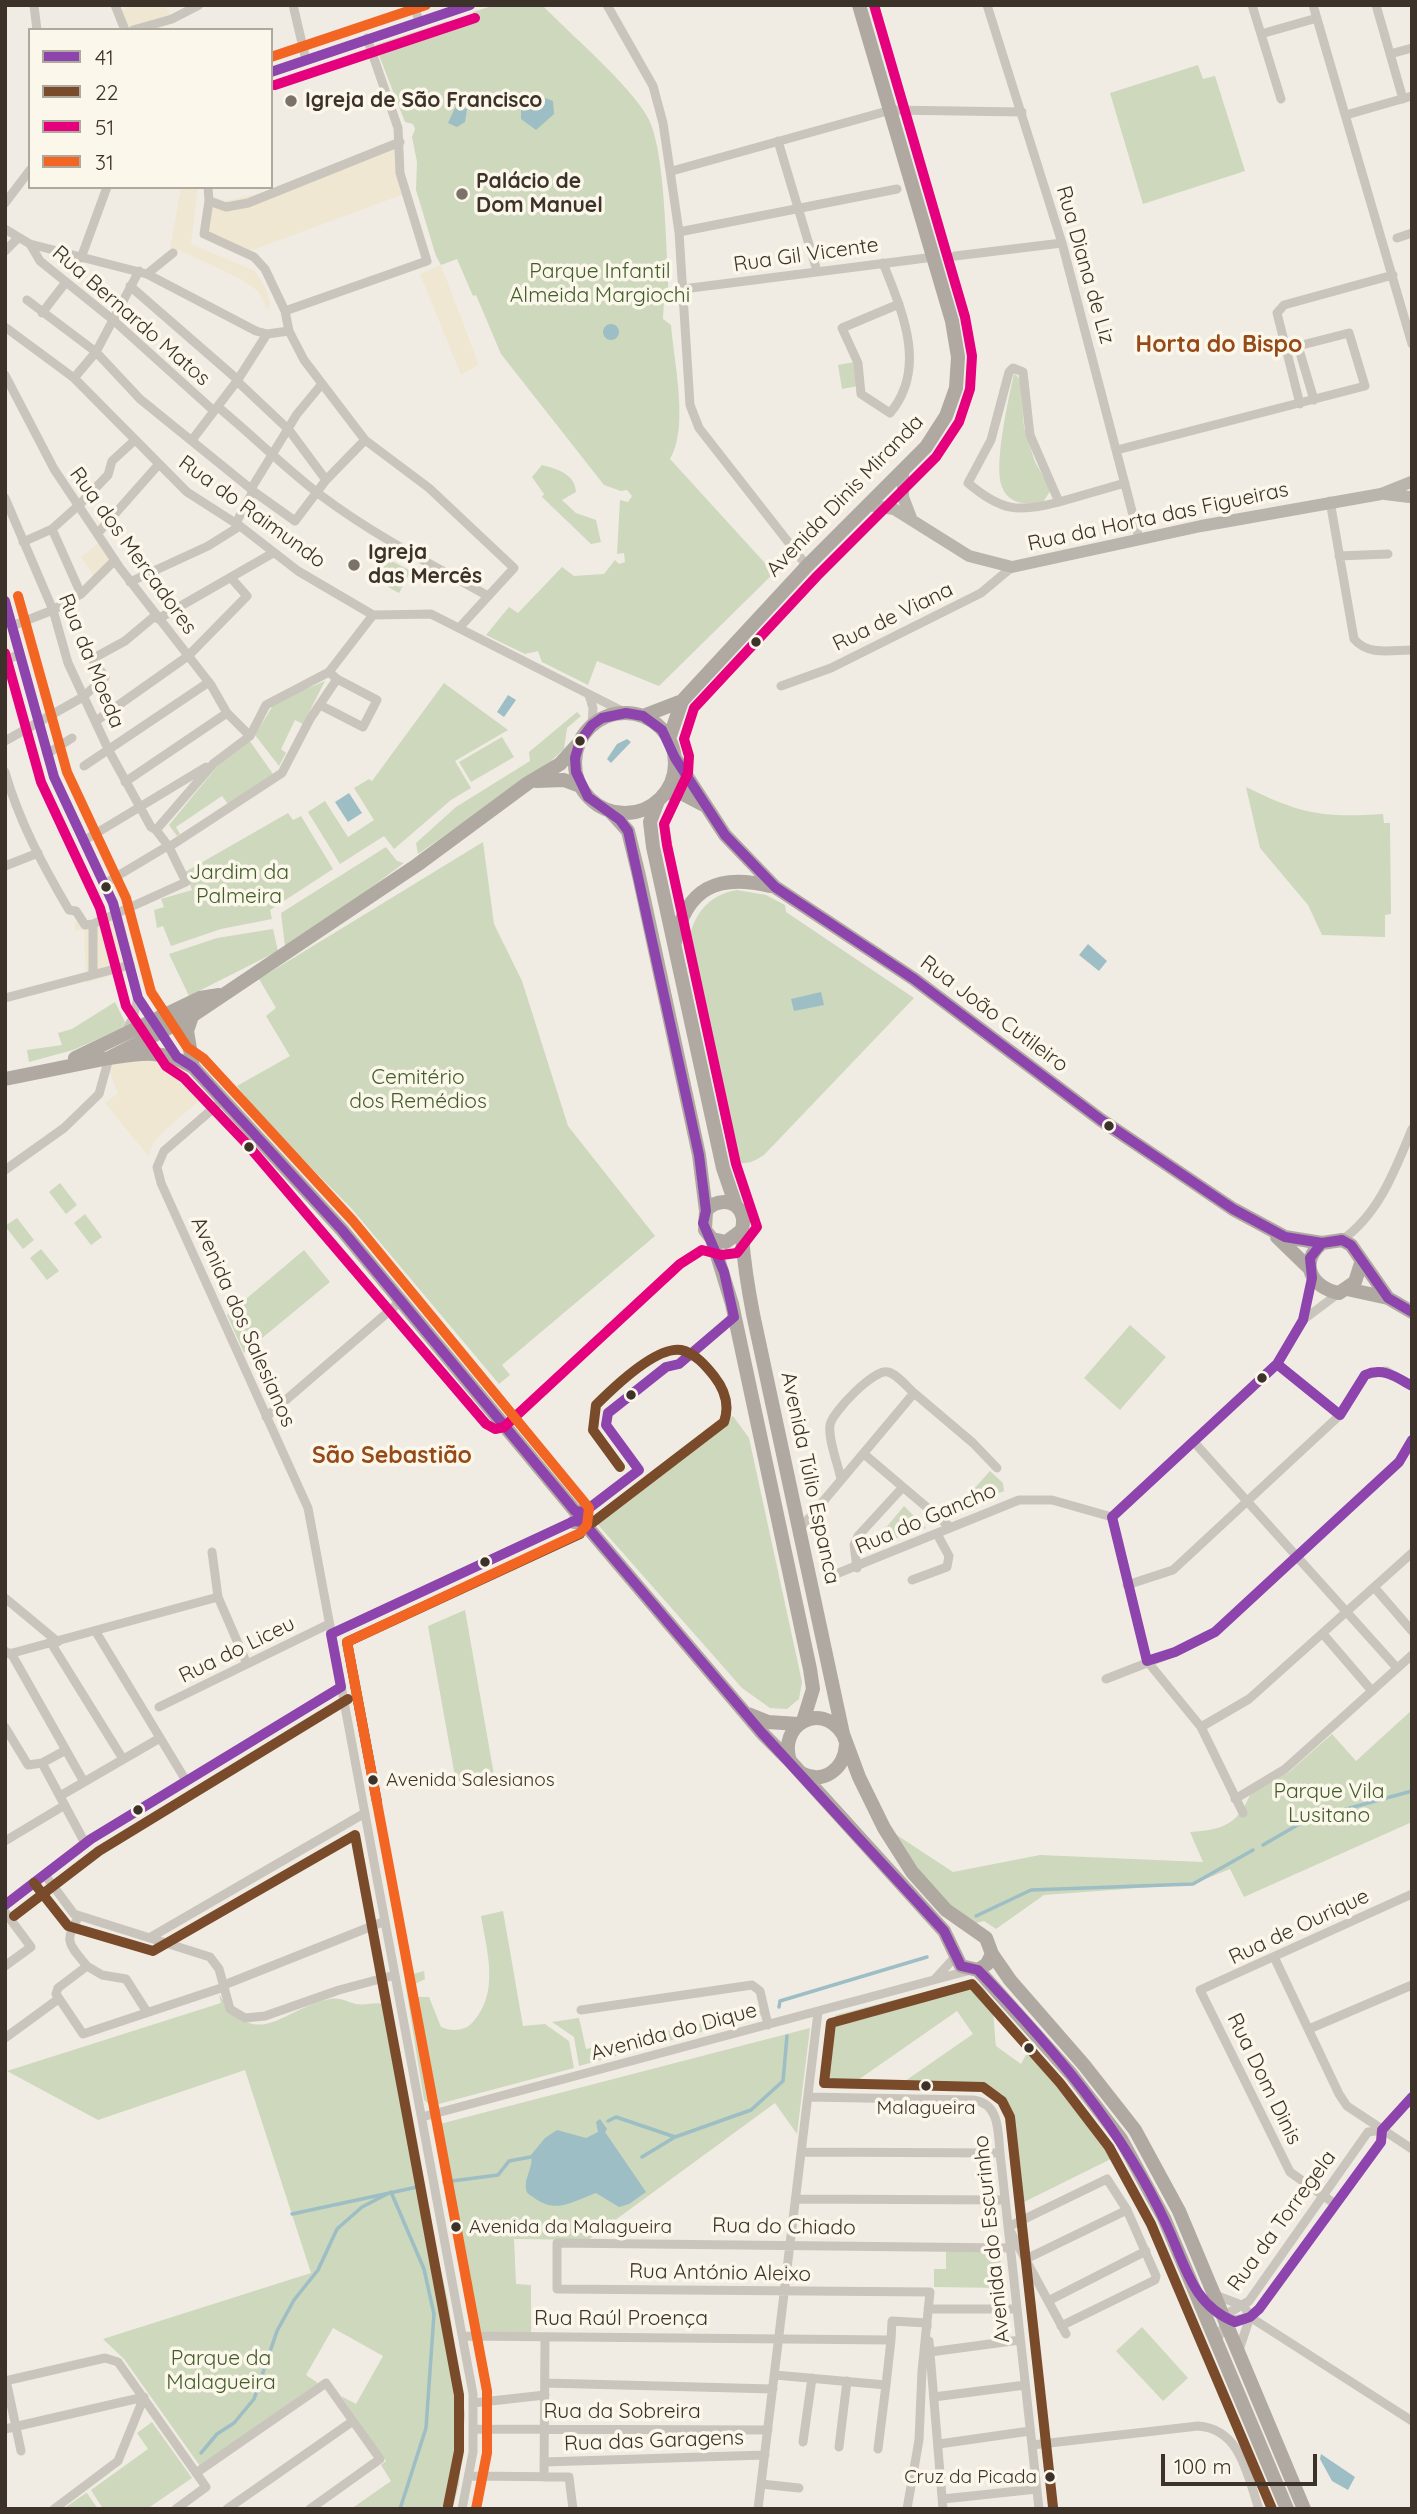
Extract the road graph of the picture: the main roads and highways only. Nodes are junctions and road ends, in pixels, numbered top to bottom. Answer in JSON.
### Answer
{"nodes":[{"id":1,"x":859,"y":5,"type":"edge"},
{"id":2,"x":682,"y":701,"type":"junction"},
{"id":3,"x":643,"y":716,"type":"junction"},
{"id":4,"x":669,"y":739,"type":"junction"},
{"id":5,"x":579,"y":743,"type":"junction"},
{"id":6,"x":675,"y":758,"type":"junction"},
{"id":7,"x":528,"y":783,"type":"junction"},
{"id":8,"x":580,"y":786,"type":"junction"},
{"id":9,"x":661,"y":797,"type":"junction"},
{"id":10,"x":708,"y":808,"type":"junction"},
{"id":11,"x":610,"y":811,"type":"junction"},
{"id":12,"x":775,"y":887,"type":"junction"},
{"id":13,"x":674,"y":947,"type":"junction"},
{"id":14,"x":220,"y":994,"type":"junction"},
{"id":15,"x":192,"y":1016,"type":"junction"},
{"id":16,"x":157,"y":1027,"type":"junction"},
{"id":17,"x":177,"y":1057,"type":"junction"},
{"id":18,"x":108,"y":1058,"type":"junction"},
{"id":19,"x":54,"y":1067,"type":"junction"},
{"id":20,"x":193,"y":1067,"type":"junction"},
{"id":21,"x":5,"y":1079,"type":"edge"},
{"id":22,"x":736,"y":1206,"type":"junction"},
{"id":23,"x":706,"y":1211,"type":"junction"},
{"id":24,"x":741,"y":1230,"type":"junction"},
{"id":25,"x":1273,"y":1233,"type":"junction"},
{"id":26,"x":712,"y":1239,"type":"junction"},
{"id":27,"x":1322,"y":1242,"type":"junction"},
{"id":28,"x":1359,"y":1258,"type":"junction"},
{"id":29,"x":1310,"y":1273,"type":"junction"},
{"id":30,"x":1343,"y":1291,"type":"junction"},
{"id":31,"x":1388,"y":1298,"type":"junction"},
{"id":32,"x":1412,"y":1312,"type":"edge"},
{"id":33,"x":747,"y":1714,"type":"junction"},
{"id":34,"x":800,"y":1722,"type":"junction"},
{"id":35,"x":844,"y":1740,"type":"junction"},
{"id":36,"x":793,"y":1765,"type":"junction"},
{"id":37,"x":975,"y":1933,"type":"junction"},
{"id":38,"x":955,"y":1953,"type":"junction"},
{"id":39,"x":992,"y":1954,"type":"junction"},
{"id":40,"x":974,"y":1970,"type":"junction"},
{"id":41,"x":1287,"y":2509,"type":"edge"},
{"id":42,"x":1304,"y":2509,"type":"edge"}],
"edges":[{"from":1,"to":2,"type":"main road","name":"Avenida Dinis Miranda"},
{"from":2,"to":3,"type":"main road","name":"Avenida Dinis Miranda"},
{"from":2,"to":4,"type":"main road","name":"Avenida Dinis Miranda"},
{"from":3,"to":4,"type":"main road"},
{"from":3,"to":5,"type":"main road"},
{"from":4,"to":6,"type":"main road"},
{"from":5,"to":7,"type":"main road"},
{"from":5,"to":8,"type":"main road"},
{"from":6,"to":9,"type":"main road"},
{"from":6,"to":10,"type":"main road","name":"Rua João Cutileiro"},
{"from":7,"to":8,"type":"main road"},
{"from":7,"to":14,"type":"main road"},
{"from":8,"to":11,"type":"main road"},
{"from":9,"to":10,"type":"main road"},
{"from":9,"to":11,"type":"main road"},
{"from":9,"to":13,"type":"main road","name":"Avenida Túlio Espanca"},
{"from":10,"to":12,"type":"main road","name":"Rua João Cutileiro"},
{"from":11,"to":23,"type":"main road","name":"Avenida Túlio Espanca"},
{"from":12,"to":13,"type":"main road"},
{"from":12,"to":25,"type":"main road","name":"Rua João Cutileiro"},
{"from":13,"to":22,"type":"main road","name":"Avenida Túlio Espanca"},
{"from":14,"to":15,"type":"main road"},
{"from":14,"to":16,"type":"main road"},
{"from":15,"to":16,"type":"main road"},
{"from":15,"to":20,"type":"main road"},
{"from":16,"to":17,"type":"main road"},
{"from":16,"to":18,"type":"main road"},
{"from":16,"to":19,"type":"main road"},
{"from":17,"to":18,"type":"main road"},
{"from":17,"to":20,"type":"main road"},
{"from":18,"to":19,"type":"main road"},
{"from":19,"to":21,"type":"main road"},
{"from":20,"to":33,"type":"main road"},
{"from":22,"to":23,"type":"main road"},
{"from":22,"to":24,"type":"main road","name":"Avenida Túlio Espanca"},
{"from":23,"to":26,"type":"main road","name":"Avenida Túlio Espanca"},
{"from":24,"to":26,"type":"main road"},
{"from":24,"to":35,"type":"main road","name":"Avenida Túlio Espanca"},
{"from":25,"to":27,"type":"main road","name":"Rua João Cutileiro"},
{"from":25,"to":29,"type":"main road","name":"Rua João Cutileiro"},
{"from":26,"to":34,"type":"main road","name":"Avenida Túlio Espanca"},
{"from":27,"to":28,"type":"main road","name":"Rua João Cutileiro"},
{"from":27,"to":29,"type":"main road"},
{"from":28,"to":30,"type":"main road"},
{"from":28,"to":31,"type":"main road","name":"Rua João Cutileiro"},
{"from":29,"to":30,"type":"main road","name":"Rua João Cutileiro"},
{"from":30,"to":31,"type":"main road","name":"Rua João Cutileiro"},
{"from":31,"to":32,"type":"main road","name":"Rua João Cutileiro"},
{"from":33,"to":34,"type":"main road"},
{"from":33,"to":36,"type":"main road"},
{"from":34,"to":35,"type":"main road"},
{"from":34,"to":36,"type":"main road","name":"Avenida Túlio Espanca"},
{"from":35,"to":36,"type":"main road"},
{"from":35,"to":37,"type":"main road","name":"Avenida Túlio Espanca"},
{"from":36,"to":38,"type":"main road"},
{"from":37,"to":38,"type":"main road"},
{"from":37,"to":39,"type":"main road","name":"Avenida Túlio Espanca"},
{"from":38,"to":40,"type":"main road"},
{"from":39,"to":40,"type":"main road"},
{"from":39,"to":42,"type":"main road","name":"Avenida Túlio Espanca"},
{"from":40,"to":41,"type":"main road"}]}
